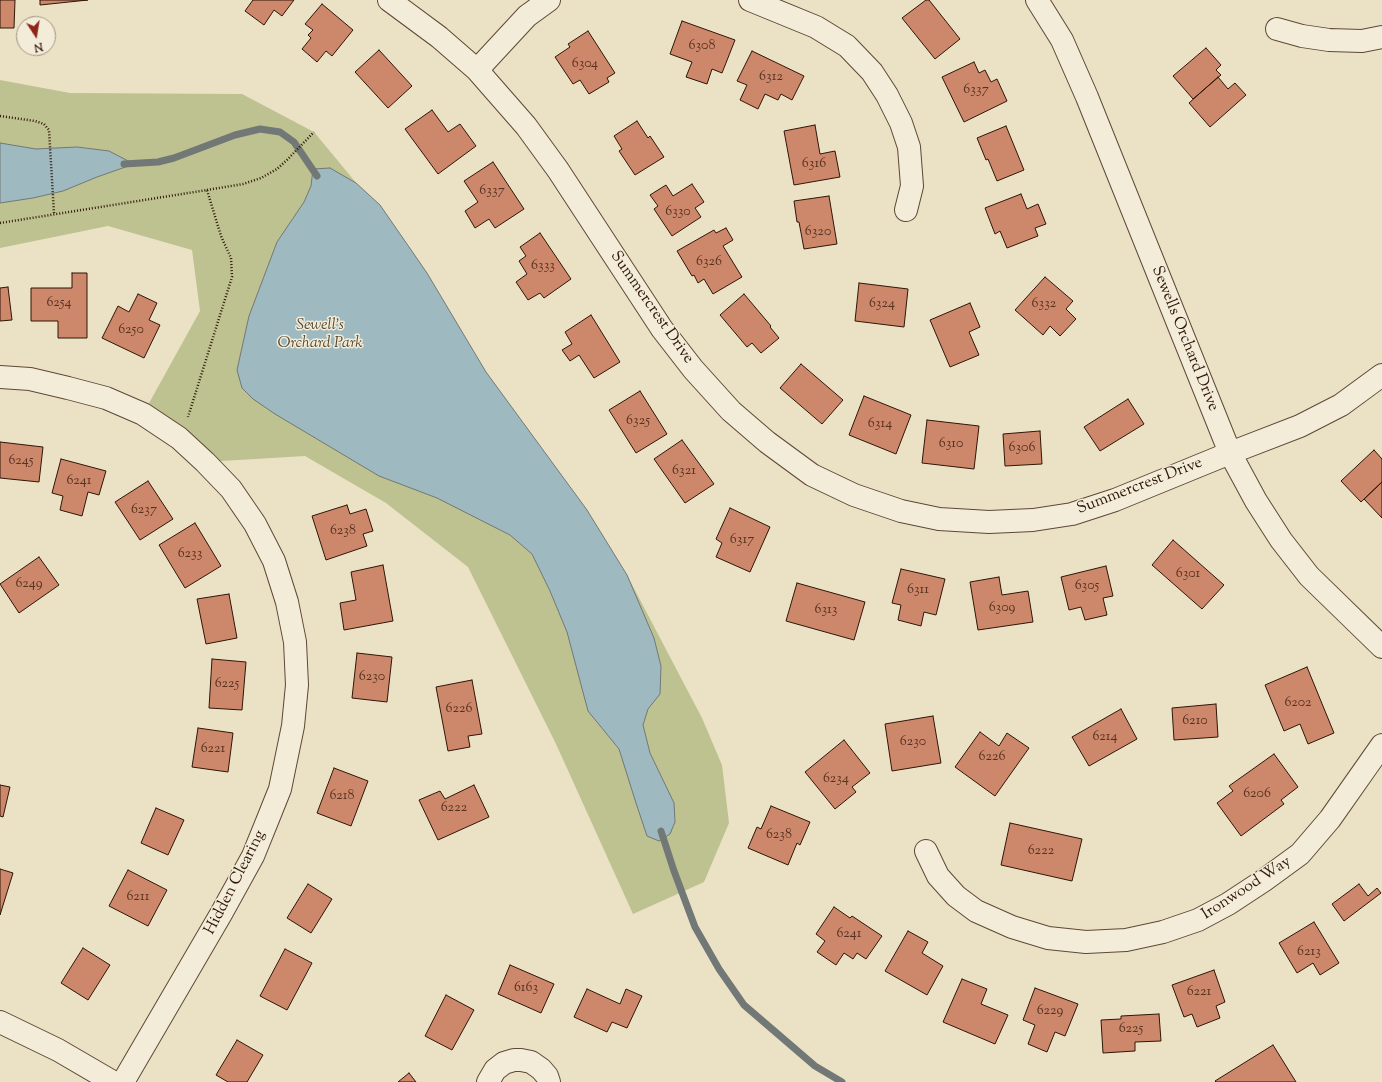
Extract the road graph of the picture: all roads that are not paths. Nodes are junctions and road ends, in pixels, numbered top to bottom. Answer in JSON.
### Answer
{"nodes":[{"id":1,"x":389,"y":0,"type":"edge"},
{"id":2,"x":549,"y":0,"type":"edge"},
{"id":3,"x":750,"y":0,"type":"edge"},
{"id":4,"x":1037,"y":0,"type":"edge"},
{"id":5,"x":1277,"y":29,"type":"dead end"},
{"id":6,"x":1382,"y":37,"type":"edge"},
{"id":7,"x":477,"y":70,"type":"junction"},
{"id":8,"x":906,"y":210,"type":"dead end"},
{"id":9,"x":1382,"y":375,"type":"edge"},
{"id":10,"x":0,"y":377,"type":"edge"},
{"id":11,"x":1230,"y":453,"type":"junction"},
{"id":12,"x":1382,"y":647,"type":"edge"},
{"id":13,"x":1382,"y":745,"type":"edge"},
{"id":14,"x":926,"y":851,"type":"dead end"},
{"id":15,"x":0,"y":1022,"type":"edge"},
{"id":16,"x":113,"y":1082,"type":"edge"},
{"id":17,"x":123,"y":1082,"type":"edge"},
{"id":18,"x":488,"y":1082,"type":"edge"},
{"id":19,"x":549,"y":1082,"type":"edge"}],
"edges":[{"from":1,"to":7,"type":"street","name":"Summercrest Drive"},
{"from":2,"to":7,"type":"street"},
{"from":3,"to":8,"type":"street"},
{"from":4,"to":11,"type":"street","name":"Sewells Orchard Drive"},
{"from":5,"to":6,"type":"street"},
{"from":7,"to":11,"type":"street","name":"Summercrest Drive"},
{"from":9,"to":11,"type":"street","name":"Summercrest Drive"},
{"from":10,"to":17,"type":"street","name":"Hidden Clearing"},
{"from":11,"to":12,"type":"street","name":"Sewells Orchard Drive"},
{"from":13,"to":14,"type":"street","name":"Ironwood Way"},
{"from":15,"to":16,"type":"street"},
{"from":18,"to":19,"type":"street"}]}
